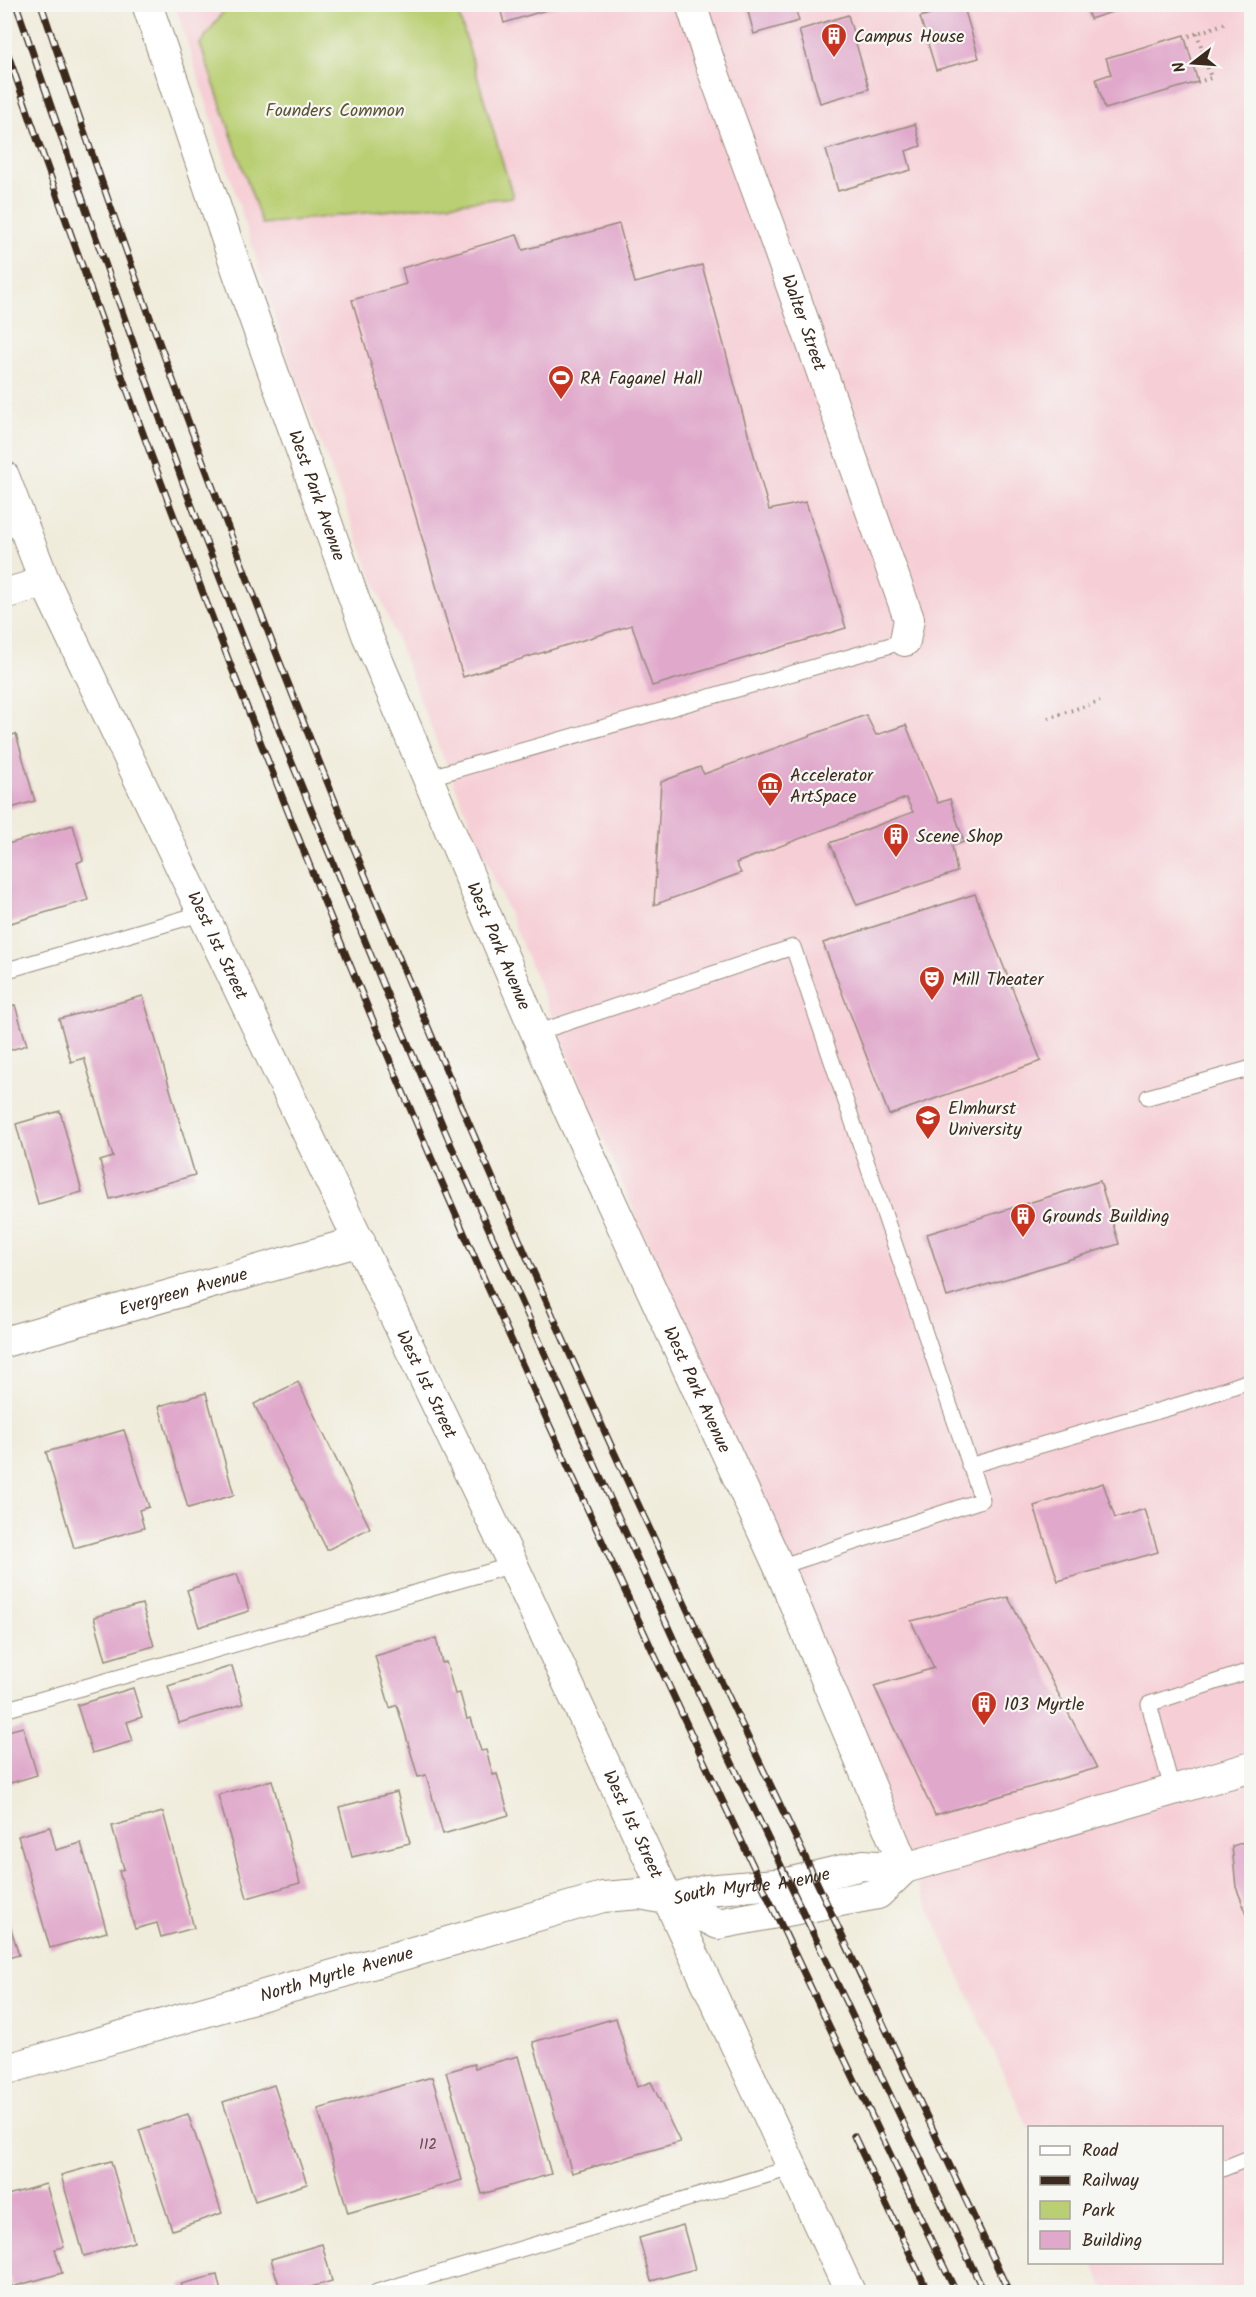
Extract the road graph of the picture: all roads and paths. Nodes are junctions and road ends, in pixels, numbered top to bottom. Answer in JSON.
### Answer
{"nodes":[{"id":1,"x":147,"y":4,"type":"edge"},
{"id":2,"x":692,"y":4,"type":"edge"},
{"id":3,"x":1226,"y":23,"type":"dead end"},
{"id":4,"x":1197,"y":33,"type":"junction"},
{"id":5,"x":1189,"y":36,"type":"dead end"},
{"id":6,"x":1198,"y":82,"type":"dead end"},
{"id":7,"x":4,"y":476,"type":"edge"},
{"id":8,"x":45,"y":582,"type":"junction"},
{"id":9,"x":4,"y":594,"type":"edge"},
{"id":10,"x":905,"y":641,"type":"joint"},
{"id":11,"x":1101,"y":701,"type":"dead end"},
{"id":12,"x":1048,"y":718,"type":"dead end"},
{"id":13,"x":427,"y":778,"type":"junction"},
{"id":14,"x":203,"y":913,"type":"junction"},
{"id":15,"x":4,"y":970,"type":"edge"},
{"id":16,"x":536,"y":1033,"type":"junction"},
{"id":17,"x":1251,"y":1068,"type":"edge"},
{"id":18,"x":1148,"y":1097,"type":"dead end"},
{"id":19,"x":360,"y":1241,"type":"junction"},
{"id":20,"x":4,"y":1342,"type":"edge"},
{"id":21,"x":1249,"y":1381,"type":"dead end"},
{"id":22,"x":969,"y":1466,"type":"junction"},
{"id":23,"x":513,"y":1565,"type":"junction"},
{"id":24,"x":779,"y":1566,"type":"junction"},
{"id":25,"x":1251,"y":1670,"type":"edge"},
{"id":26,"x":4,"y":1710,"type":"edge"},
{"id":27,"x":1251,"y":1767,"type":"edge"},
{"id":28,"x":1172,"y":1789,"type":"junction"},
{"id":29,"x":905,"y":1868,"type":"junction"},
{"id":30,"x":671,"y":1900,"type":"junction"},
{"id":31,"x":4,"y":2070,"type":"edge"},
{"id":32,"x":1251,"y":2157,"type":"edge"},
{"id":33,"x":790,"y":2168,"type":"junction"},
{"id":34,"x":1223,"y":2168,"type":"edge"},
{"id":35,"x":377,"y":2292,"type":"edge"},
{"id":36,"x":850,"y":2292,"type":"edge"}],
"edges":[{"from":1,"to":13,"type":"street","name":"West Park Avenue"},
{"from":2,"to":10,"type":"street","name":"Walter Street"},
{"from":3,"to":4,"type":"path"},
{"from":4,"to":5,"type":"path"},
{"from":4,"to":6,"type":"path"},
{"from":7,"to":8,"type":"street","name":"West 1st Street"},
{"from":8,"to":9,"type":"street"},
{"from":8,"to":14,"type":"street","name":"West 1st Street"},
{"from":10,"to":13,"type":"lane"},
{"from":11,"to":12,"type":"path"},
{"from":13,"to":16,"type":"street","name":"West Park Avenue"},
{"from":14,"to":15,"type":"lane"},
{"from":14,"to":19,"type":"street","name":"West 1st Street"},
{"from":16,"to":22,"type":"lane"},
{"from":16,"to":24,"type":"street","name":"West Park Avenue"},
{"from":17,"to":18,"type":"lane"},
{"from":19,"to":20,"type":"street","name":"Evergreen Avenue"},
{"from":19,"to":23,"type":"street","name":"West 1st Street"},
{"from":21,"to":22,"type":"lane"},
{"from":22,"to":24,"type":"lane"},
{"from":23,"to":26,"type":"lane"},
{"from":23,"to":30,"type":"street","name":"West 1st Street"},
{"from":24,"to":29,"type":"street","name":"West Park Avenue"},
{"from":25,"to":28,"type":"lane"},
{"from":27,"to":28,"type":"street","name":"South Myrtle Avenue"},
{"from":28,"to":29,"type":"street","name":"South Myrtle Avenue"},
{"from":29,"to":30,"type":"street","name":"South Myrtle Avenue"},
{"from":30,"to":31,"type":"street","name":"North Myrtle Avenue"},
{"from":30,"to":33,"type":"street","name":"West 1st Street"},
{"from":32,"to":34,"type":"lane"},
{"from":33,"to":35,"type":"lane"},
{"from":33,"to":36,"type":"street","name":"West 1st Street"}]}
